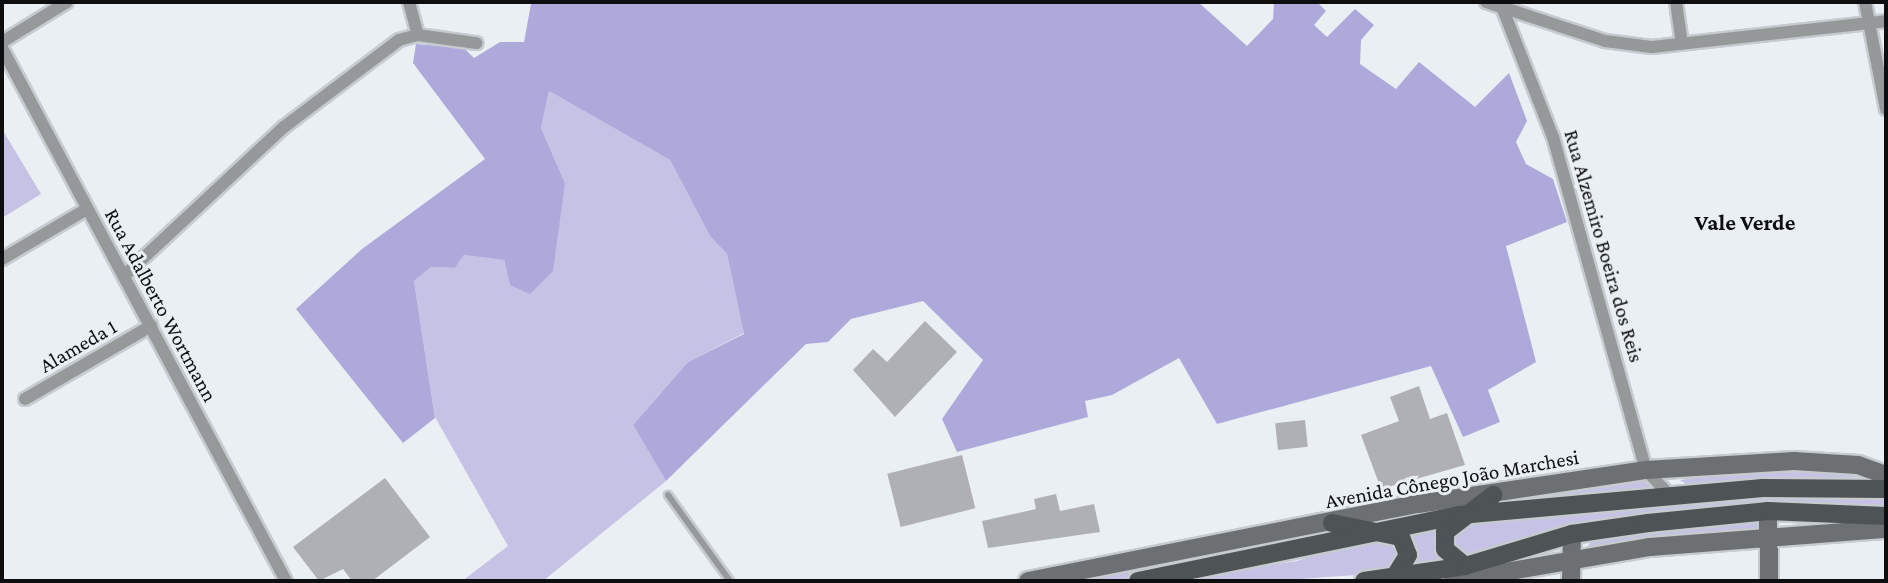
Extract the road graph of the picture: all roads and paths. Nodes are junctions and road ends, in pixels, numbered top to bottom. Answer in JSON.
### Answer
{"nodes":[{"id":1,"x":67,"y":2,"type":"edge"},
{"id":2,"x":409,"y":2,"type":"edge"},
{"id":3,"x":1486,"y":2,"type":"edge"},
{"id":4,"x":1676,"y":2,"type":"edge"},
{"id":5,"x":1865,"y":2,"type":"edge"},
{"id":6,"x":1502,"y":5,"type":"edge"},
{"id":7,"x":1886,"y":21,"type":"edge"},
{"id":8,"x":1868,"y":22,"type":"junction"},
{"id":9,"x":418,"y":35,"type":"junction"},
{"id":10,"x":2,"y":42,"type":"edge"},
{"id":11,"x":476,"y":43,"type":"dead end"},
{"id":12,"x":1682,"y":44,"type":"junction"},
{"id":13,"x":2,"y":48,"type":"edge"},
{"id":14,"x":1886,"y":109,"type":"edge"},
{"id":15,"x":88,"y":209,"type":"junction"},
{"id":16,"x":2,"y":259,"type":"edge"},
{"id":17,"x":124,"y":276,"type":"junction"},
{"id":18,"x":151,"y":326,"type":"junction"},
{"id":19,"x":25,"y":399,"type":"dead end"},
{"id":20,"x":1646,"y":470,"type":"junction"},
{"id":21,"x":1886,"y":475,"type":"edge"},
{"id":22,"x":1886,"y":489,"type":"edge"},
{"id":23,"x":668,"y":495,"type":"dead end"},
{"id":24,"x":1493,"y":495,"type":"junction"},
{"id":25,"x":1670,"y":496,"type":"junction"},
{"id":26,"x":1768,"y":511,"type":"junction"},
{"id":27,"x":1460,"y":516,"type":"junction"},
{"id":28,"x":1886,"y":516,"type":"edge"},
{"id":29,"x":1332,"y":523,"type":"junction"},
{"id":30,"x":1377,"y":528,"type":"junction"},
{"id":31,"x":1886,"y":529,"type":"edge"},
{"id":32,"x":1572,"y":534,"type":"junction"},
{"id":33,"x":1768,"y":535,"type":"junction"},
{"id":34,"x":1573,"y":561,"type":"junction"},
{"id":35,"x":1465,"y":566,"type":"junction"},
{"id":36,"x":1395,"y":576,"type":"junction"},
{"id":37,"x":286,"y":581,"type":"edge"},
{"id":38,"x":730,"y":581,"type":"edge"},
{"id":39,"x":1028,"y":581,"type":"edge"},
{"id":40,"x":1138,"y":581,"type":"edge"},
{"id":41,"x":1364,"y":581,"type":"edge"},
{"id":42,"x":1453,"y":581,"type":"edge"},
{"id":43,"x":1571,"y":581,"type":"edge"},
{"id":44,"x":1769,"y":581,"type":"edge"}],
"edges":[{"from":1,"to":10,"type":"street"},
{"from":2,"to":9,"type":"street"},
{"from":3,"to":6,"type":"street"},
{"from":4,"to":12,"type":"street"},
{"from":5,"to":8,"type":"street"},
{"from":6,"to":12,"type":"street"},
{"from":6,"to":20,"type":"street","name":"Rua Alzemiro Boeira dos Reis"},
{"from":7,"to":8,"type":"street"},
{"from":8,"to":12,"type":"street"},
{"from":8,"to":14,"type":"street"},
{"from":9,"to":11,"type":"street"},
{"from":9,"to":17,"type":"street"},
{"from":13,"to":15,"type":"street","name":"Rua Adalberto Wortmann"},
{"from":15,"to":16,"type":"street"},
{"from":15,"to":17,"type":"street","name":"Rua Adalberto Wortmann"},
{"from":17,"to":18,"type":"street","name":"Rua Adalberto Wortmann"},
{"from":18,"to":19,"type":"street","name":"Alameda 1"},
{"from":18,"to":37,"type":"street","name":"Rua Adalberto Wortmann"},
{"from":20,"to":21,"type":"street","name":"Avenida Cônego João Marchesi"},
{"from":20,"to":24,"type":"street","name":"Avenida Cônego João Marchesi"},
{"from":20,"to":25,"type":"street","name":"Rua Alzemiro Boeira dos Reis"},
{"from":22,"to":25,"type":"main road","name":"Avenida Cônego João Marchesi"},
{"from":23,"to":38,"type":"lane"},
{"from":24,"to":27,"type":"main road"},
{"from":24,"to":29,"type":"street","name":"Avenida Cônego João Marchesi"},
{"from":25,"to":27,"type":"main road","name":"Avenida Cônego João Marchesi"},
{"from":26,"to":28,"type":"main road"},
{"from":26,"to":32,"type":"main road"},
{"from":26,"to":33,"type":"street"},
{"from":27,"to":30,"type":"main road","name":"Avenida Cônego João Marchesi"},
{"from":27,"to":35,"type":"main road"},
{"from":29,"to":30,"type":"main road"},
{"from":29,"to":39,"type":"street","name":"Avenida Cônego João Marchesi"},
{"from":30,"to":36,"type":"main road"},
{"from":30,"to":40,"type":"main road","name":"Avenida Cônego João Marchesi"},
{"from":31,"to":33,"type":"street"},
{"from":32,"to":34,"type":"street"},
{"from":32,"to":35,"type":"main road"},
{"from":33,"to":34,"type":"street"},
{"from":33,"to":44,"type":"street"},
{"from":34,"to":42,"type":"street"},
{"from":34,"to":43,"type":"street"},
{"from":35,"to":36,"type":"main road"},
{"from":36,"to":41,"type":"main road"}]}
